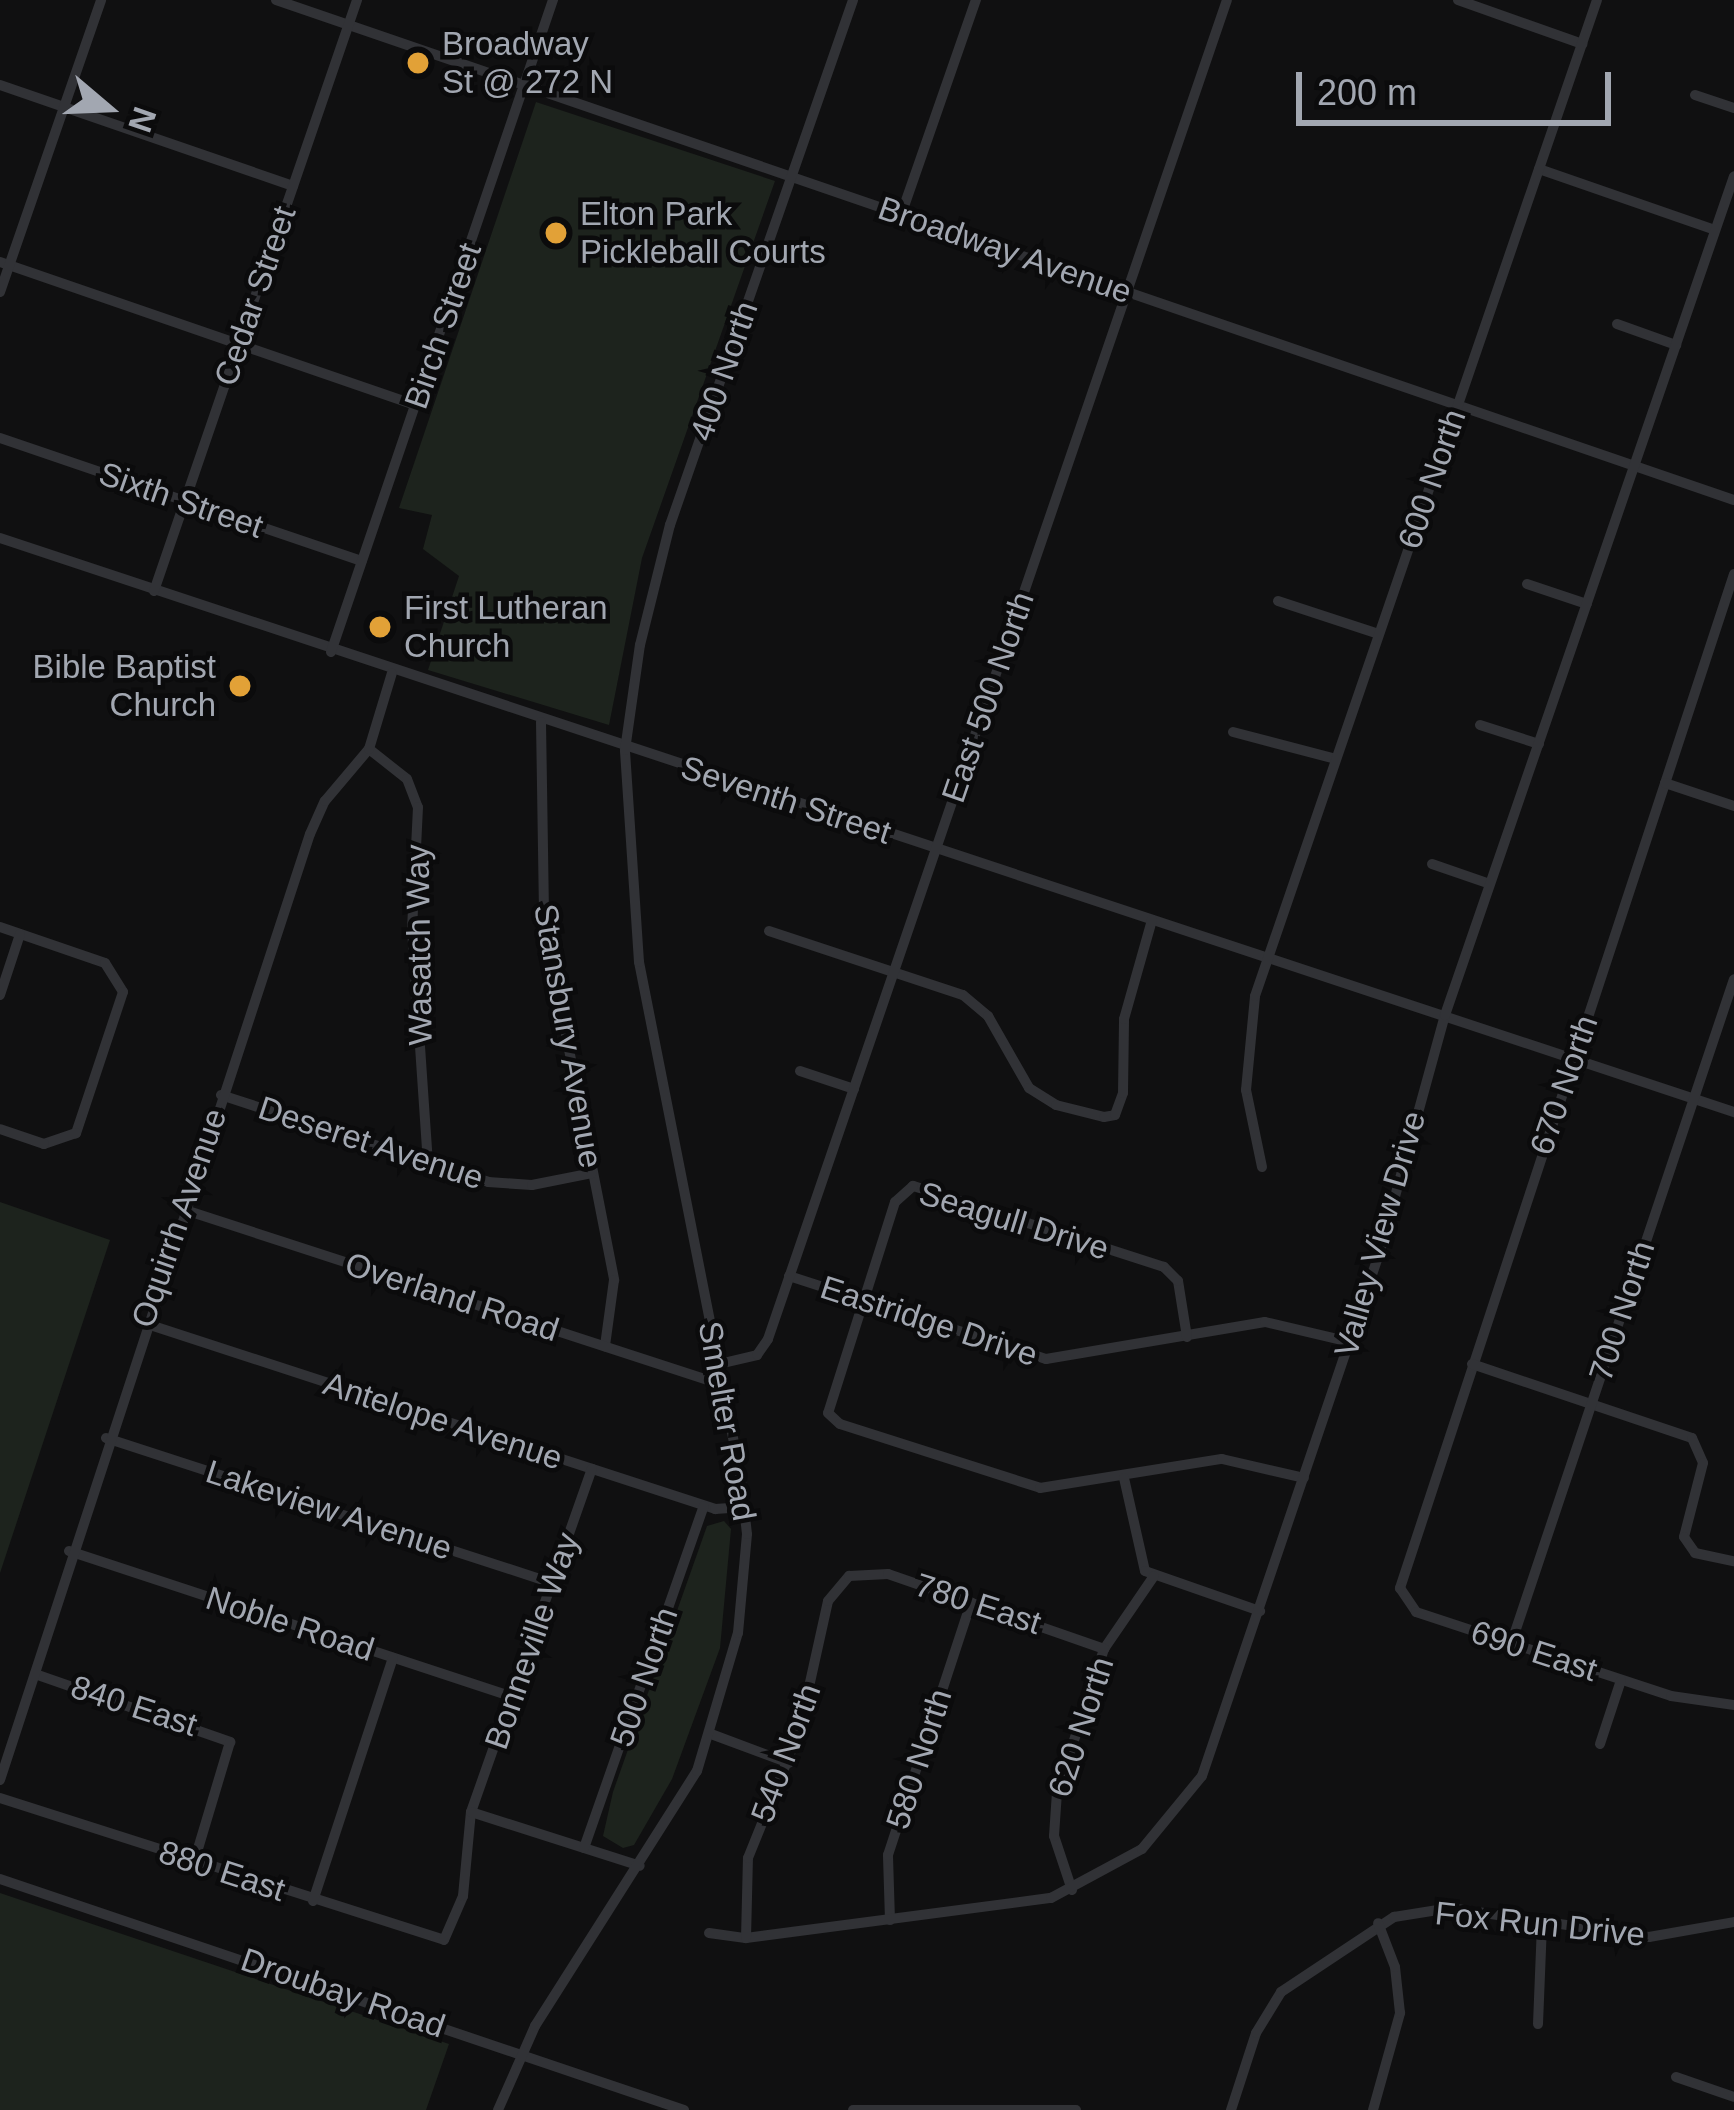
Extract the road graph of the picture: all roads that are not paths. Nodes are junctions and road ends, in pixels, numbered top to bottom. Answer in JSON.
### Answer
{"nodes":[{"id":1,"x":100,"y":0,"type":"edge"},
{"id":2,"x":276,"y":0,"type":"edge"},
{"id":3,"x":357,"y":0,"type":"edge"},
{"id":4,"x":553,"y":0,"type":"edge"},
{"id":5,"x":854,"y":0,"type":"edge"},
{"id":6,"x":976,"y":0,"type":"edge"},
{"id":7,"x":1227,"y":0,"type":"edge"},
{"id":8,"x":1457,"y":0,"type":"edge"},
{"id":9,"x":1598,"y":0,"type":"edge"},
{"id":10,"x":348,"y":25,"type":"junction"},
{"id":11,"x":1582,"y":44,"type":"junction"},
{"id":12,"x":524,"y":85,"type":"junction"},
{"id":13,"x":0,"y":86,"type":"edge"},
{"id":14,"x":1695,"y":94,"type":"dead end"},
{"id":15,"x":64,"y":107,"type":"junction"},
{"id":16,"x":1734,"y":108,"type":"edge"},
{"id":17,"x":1539,"y":169,"type":"junction"},
{"id":18,"x":1734,"y":176,"type":"edge"},
{"id":19,"x":791,"y":177,"type":"junction"},
{"id":20,"x":293,"y":186,"type":"junction"},
{"id":21,"x":901,"y":215,"type":"junction"},
{"id":22,"x":1715,"y":230,"type":"junction"},
{"id":23,"x":5,"y":264,"type":"edge"},
{"id":24,"x":0,"y":292,"type":"edge"},
{"id":25,"x":1127,"y":292,"type":"junction"},
{"id":26,"x":1617,"y":324,"type":"dead end"},
{"id":27,"x":239,"y":344,"type":"junction"},
{"id":28,"x":1676,"y":345,"type":"junction"},
{"id":29,"x":416,"y":405,"type":"junction"},
{"id":30,"x":1457,"y":406,"type":"junction"},
{"id":31,"x":0,"y":438,"type":"edge"},
{"id":32,"x":1634,"y":467,"type":"junction"},
{"id":33,"x":1734,"y":500,"type":"edge"},
{"id":34,"x":185,"y":501,"type":"junction"},
{"id":35,"x":0,"y":538,"type":"edge"},
{"id":36,"x":362,"y":561,"type":"junction"},
{"id":37,"x":1734,"y":574,"type":"edge"},
{"id":38,"x":1527,"y":584,"type":"dead end"},
{"id":39,"x":154,"y":591,"type":"junction"},
{"id":40,"x":1278,"y":601,"type":"dead end"},
{"id":41,"x":1587,"y":604,"type":"junction"},
{"id":42,"x":1379,"y":634,"type":"junction"},
{"id":43,"x":331,"y":652,"type":"junction"},
{"id":44,"x":392,"y":673,"type":"junction"},
{"id":45,"x":541,"y":722,"type":"junction"},
{"id":46,"x":1480,"y":725,"type":"dead end"},
{"id":47,"x":1233,"y":732,"type":"dead end"},
{"id":48,"x":1539,"y":744,"type":"junction"},
{"id":49,"x":369,"y":749,"type":"junction"},
{"id":50,"x":625,"y":750,"type":"junction"},
{"id":51,"x":1336,"y":759,"type":"junction"},
{"id":52,"x":1665,"y":783,"type":"junction"},
{"id":53,"x":1734,"y":806,"type":"edge"},
{"id":54,"x":936,"y":849,"type":"junction"},
{"id":55,"x":1432,"y":864,"type":"dead end"},
{"id":56,"x":1490,"y":884,"type":"junction"},
{"id":57,"x":1152,"y":920,"type":"junction"},
{"id":58,"x":0,"y":927,"type":"edge"},
{"id":59,"x":769,"y":931,"type":"dead end"},
{"id":60,"x":20,"y":934,"type":"junction"},
{"id":61,"x":1268,"y":958,"type":"junction"},
{"id":62,"x":895,"y":969,"type":"junction"},
{"id":63,"x":1734,"y":979,"type":"edge"},
{"id":64,"x":0,"y":995,"type":"edge"},
{"id":65,"x":1445,"y":1015,"type":"junction"},
{"id":66,"x":1574,"y":1059,"type":"junction"},
{"id":67,"x":800,"y":1071,"type":"dead end"},
{"id":68,"x":854,"y":1089,"type":"junction"},
{"id":69,"x":221,"y":1096,"type":"junction"},
{"id":70,"x":1694,"y":1099,"type":"junction"},
{"id":71,"x":1734,"y":1112,"type":"edge"},
{"id":72,"x":0,"y":1129,"type":"edge"},
{"id":73,"x":428,"y":1162,"type":"junction"},
{"id":74,"x":1262,"y":1166,"type":"dead end"},
{"id":75,"x":592,"y":1173,"type":"junction"},
{"id":76,"x":182,"y":1209,"type":"junction"},
{"id":77,"x":790,"y":1276,"type":"junction"},
{"id":78,"x":862,"y":1300,"type":"junction"},
{"id":79,"x":144,"y":1323,"type":"junction"},
{"id":80,"x":1187,"y":1337,"type":"junction"},
{"id":81,"x":1350,"y":1342,"type":"junction"},
{"id":82,"x":605,"y":1346,"type":"junction"},
{"id":83,"x":719,"y":1364,"type":"junction"},
{"id":84,"x":1472,"y":1364,"type":"junction"},
{"id":85,"x":723,"y":1385,"type":"junction"},
{"id":86,"x":1592,"y":1402,"type":"junction"},
{"id":87,"x":106,"y":1438,"type":"junction"},
{"id":88,"x":592,"y":1469,"type":"junction"},
{"id":89,"x":1124,"y":1478,"type":"junction"},
{"id":90,"x":1304,"y":1478,"type":"junction"},
{"id":91,"x":704,"y":1506,"type":"junction"},
{"id":92,"x":745,"y":1507,"type":"junction"},
{"id":93,"x":69,"y":1551,"type":"junction"},
{"id":94,"x":1734,"y":1561,"type":"edge"},
{"id":95,"x":849,"y":1576,"type":"joint"},
{"id":96,"x":1154,"y":1576,"type":"junction"},
{"id":97,"x":552,"y":1583,"type":"junction"},
{"id":98,"x":1401,"y":1599,"type":"joint"},
{"id":99,"x":971,"y":1602,"type":"junction"},
{"id":100,"x":1260,"y":1611,"type":"junction"},
{"id":101,"x":1511,"y":1644,"type":"junction"},
{"id":102,"x":1104,"y":1649,"type":"junction"},
{"id":103,"x":393,"y":1658,"type":"junction"},
{"id":104,"x":35,"y":1674,"type":"junction"},
{"id":105,"x":1621,"y":1680,"type":"junction"},
{"id":106,"x":512,"y":1697,"type":"junction"},
{"id":107,"x":1734,"y":1705,"type":"edge"},
{"id":108,"x":711,"y":1734,"type":"junction"},
{"id":109,"x":1600,"y":1744,"type":"dead end"},
{"id":110,"x":788,"y":1763,"type":"junction"},
{"id":111,"x":0,"y":1780,"type":"edge"},
{"id":112,"x":0,"y":1798,"type":"edge"},
{"id":113,"x":471,"y":1812,"type":"junction"},
{"id":114,"x":584,"y":1848,"type":"junction"},
{"id":115,"x":194,"y":1862,"type":"junction"},
{"id":116,"x":640,"y":1866,"type":"junction"},
{"id":117,"x":0,"y":1879,"type":"edge"},
{"id":118,"x":1072,"y":1890,"type":"junction"},
{"id":119,"x":313,"y":1901,"type":"junction"},
{"id":120,"x":890,"y":1920,"type":"junction"},
{"id":121,"x":1734,"y":1922,"type":"edge"},
{"id":122,"x":1378,"y":1923,"type":"junction"},
{"id":123,"x":1542,"y":1923,"type":"junction"},
{"id":124,"x":709,"y":1933,"type":"dead end"},
{"id":125,"x":746,"y":1938,"type":"junction"},
{"id":126,"x":444,"y":1940,"type":"joint"},
{"id":127,"x":1538,"y":2024,"type":"dead end"},
{"id":128,"x":518,"y":2056,"type":"junction"},
{"id":129,"x":1676,"y":2077,"type":"dead end"},
{"id":130,"x":1734,"y":2097,"type":"edge"},
{"id":131,"x":498,"y":2110,"type":"edge"},
{"id":132,"x":685,"y":2110,"type":"edge"},
{"id":133,"x":853,"y":2110,"type":"edge"},
{"id":134,"x":1076,"y":2110,"type":"edge"},
{"id":135,"x":1231,"y":2110,"type":"edge"},
{"id":136,"x":1373,"y":2110,"type":"edge"}],
"edges":[{"from":1,"to":15,"type":"street"},
{"from":2,"to":10,"type":"street","name":"Broadway Avenue"},
{"from":3,"to":10,"type":"street","name":"Cedar Street"},
{"from":4,"to":12,"type":"street","name":"Birch Street"},
{"from":5,"to":19,"type":"street","name":"400 North"},
{"from":6,"to":21,"type":"street"},
{"from":7,"to":25,"type":"street","name":"East 500 North"},
{"from":8,"to":11,"type":"street"},
{"from":9,"to":11,"type":"street","name":"600 North"},
{"from":10,"to":12,"type":"street","name":"Broadway Avenue"},
{"from":10,"to":20,"type":"street","name":"Cedar Street"},
{"from":11,"to":17,"type":"street","name":"600 North"},
{"from":12,"to":19,"type":"street","name":"Broadway Avenue"},
{"from":12,"to":29,"type":"street","name":"Birch Street"},
{"from":13,"to":15,"type":"street"},
{"from":14,"to":16,"type":"street"},
{"from":15,"to":20,"type":"street"},
{"from":15,"to":23,"type":"street"},
{"from":17,"to":22,"type":"street"},
{"from":17,"to":30,"type":"street","name":"600 North"},
{"from":18,"to":22,"type":"street","name":"Valley View Drive"},
{"from":19,"to":21,"type":"street","name":"Broadway Avenue"},
{"from":19,"to":50,"type":"street","name":"400 North"},
{"from":20,"to":27,"type":"street","name":"Cedar Street"},
{"from":21,"to":25,"type":"street","name":"Broadway Avenue"},
{"from":22,"to":28,"type":"street","name":"Valley View Drive"},
{"from":23,"to":24,"type":"street"},
{"from":23,"to":27,"type":"street"},
{"from":25,"to":30,"type":"street","name":"Broadway Avenue"},
{"from":25,"to":54,"type":"street","name":"East 500 North"},
{"from":26,"to":28,"type":"street"},
{"from":27,"to":29,"type":"street"},
{"from":27,"to":34,"type":"street","name":"Cedar Street"},
{"from":28,"to":32,"type":"street","name":"Valley View Drive"},
{"from":29,"to":36,"type":"street","name":"Birch Street"},
{"from":30,"to":32,"type":"street","name":"Broadway Avenue"},
{"from":30,"to":42,"type":"street","name":"600 North"},
{"from":31,"to":34,"type":"street","name":"Sixth Street"},
{"from":32,"to":33,"type":"street","name":"Broadway Avenue"},
{"from":32,"to":41,"type":"street","name":"Valley View Drive"},
{"from":34,"to":36,"type":"street","name":"Sixth Street"},
{"from":34,"to":39,"type":"street","name":"Cedar Street"},
{"from":35,"to":39,"type":"street","name":"Seventh Street"},
{"from":36,"to":43,"type":"street","name":"Birch Street"},
{"from":37,"to":52,"type":"street","name":"670 North"},
{"from":38,"to":41,"type":"street"},
{"from":39,"to":43,"type":"street","name":"Seventh Street"},
{"from":40,"to":42,"type":"street"},
{"from":41,"to":48,"type":"street","name":"Valley View Drive"},
{"from":42,"to":51,"type":"street","name":"600 North"},
{"from":43,"to":44,"type":"street","name":"Seventh Street"},
{"from":44,"to":45,"type":"street","name":"Seventh Street"},
{"from":44,"to":49,"type":"street","name":"Oquirrh Avenue"},
{"from":45,"to":50,"type":"street","name":"Seventh Street"},
{"from":45,"to":75,"type":"street","name":"Stansbury Avenue"},
{"from":46,"to":48,"type":"street"},
{"from":47,"to":51,"type":"street"},
{"from":48,"to":56,"type":"street","name":"Valley View Drive"},
{"from":49,"to":69,"type":"street","name":"Oquirrh Avenue"},
{"from":49,"to":73,"type":"street","name":"Wasatch Way"},
{"from":50,"to":54,"type":"street","name":"Seventh Street"},
{"from":50,"to":83,"type":"street","name":"Smelter Road"},
{"from":51,"to":61,"type":"street","name":"600 North"},
{"from":52,"to":53,"type":"street"},
{"from":52,"to":66,"type":"street","name":"670 North"},
{"from":54,"to":57,"type":"street","name":"Seventh Street"},
{"from":54,"to":62,"type":"street","name":"East 500 North"},
{"from":55,"to":56,"type":"street"},
{"from":56,"to":65,"type":"street","name":"Valley View Drive"},
{"from":57,"to":61,"type":"street","name":"Seventh Street"},
{"from":57,"to":62,"type":"street"},
{"from":58,"to":60,"type":"street"},
{"from":59,"to":62,"type":"street"},
{"from":60,"to":64,"type":"street"},
{"from":60,"to":72,"type":"street"},
{"from":61,"to":65,"type":"street","name":"Seventh Street"},
{"from":61,"to":74,"type":"street","name":"600 North"},
{"from":62,"to":68,"type":"street","name":"East 500 North"},
{"from":63,"to":70,"type":"street","name":"700 North"},
{"from":65,"to":66,"type":"street","name":"Seventh Street"},
{"from":65,"to":81,"type":"street","name":"Valley View Drive"},
{"from":66,"to":70,"type":"street","name":"Seventh Street"},
{"from":66,"to":84,"type":"street","name":"670 North"},
{"from":67,"to":68,"type":"street"},
{"from":68,"to":77,"type":"street","name":"East 500 North"},
{"from":69,"to":73,"type":"street","name":"Deseret Avenue"},
{"from":69,"to":76,"type":"street","name":"Oquirrh Avenue"},
{"from":70,"to":71,"type":"street","name":"Seventh Street"},
{"from":70,"to":86,"type":"street","name":"700 North"},
{"from":73,"to":75,"type":"street","name":"Deseret Avenue"},
{"from":75,"to":82,"type":"street","name":"Stansbury Avenue"},
{"from":76,"to":79,"type":"street","name":"Oquirrh Avenue"},
{"from":76,"to":82,"type":"street","name":"Overland Road"},
{"from":77,"to":78,"type":"street","name":"Eastridge Drive"},
{"from":77,"to":83,"type":"street","name":"East 500 North"},
{"from":78,"to":80,"type":"street","name":"Eastridge Drive"},
{"from":78,"to":80,"type":"street","name":"Seagull Drive"},
{"from":78,"to":89,"type":"street"},
{"from":79,"to":87,"type":"street","name":"Oquirrh Avenue"},
{"from":79,"to":88,"type":"street","name":"Antelope Avenue"},
{"from":80,"to":81,"type":"street","name":"Eastridge Drive"},
{"from":81,"to":90,"type":"street","name":"Valley View Drive"},
{"from":82,"to":85,"type":"street","name":"Overland Road"},
{"from":83,"to":85,"type":"street","name":"Smelter Road"},
{"from":84,"to":86,"type":"street"},
{"from":84,"to":98,"type":"street","name":"670 North"},
{"from":85,"to":92,"type":"street","name":"Smelter Road"},
{"from":86,"to":94,"type":"street"},
{"from":86,"to":101,"type":"street","name":"700 North"},
{"from":87,"to":93,"type":"street","name":"Oquirrh Avenue"},
{"from":87,"to":97,"type":"street","name":"Lakeview Avenue"},
{"from":88,"to":91,"type":"street","name":"Antelope Avenue"},
{"from":88,"to":97,"type":"street","name":"Bonneville Way"},
{"from":89,"to":90,"type":"street"},
{"from":89,"to":96,"type":"street"},
{"from":90,"to":100,"type":"street","name":"Valley View Drive"},
{"from":91,"to":92,"type":"street","name":"Antelope Avenue"},
{"from":91,"to":114,"type":"street","name":"500 North"},
{"from":92,"to":108,"type":"street","name":"Smelter Road"},
{"from":93,"to":103,"type":"street","name":"Noble Road"},
{"from":93,"to":104,"type":"street","name":"Oquirrh Avenue"},
{"from":95,"to":99,"type":"street","name":"780 East"},
{"from":95,"to":110,"type":"street","name":"540 North"},
{"from":96,"to":100,"type":"street"},
{"from":96,"to":102,"type":"street","name":"620 North"},
{"from":97,"to":106,"type":"street","name":"Bonneville Way"},
{"from":98,"to":101,"type":"street","name":"690 East"},
{"from":99,"to":102,"type":"street","name":"780 East"},
{"from":99,"to":120,"type":"street","name":"580 North"},
{"from":100,"to":118,"type":"street","name":"Valley View Drive"},
{"from":101,"to":105,"type":"street","name":"690 East"},
{"from":102,"to":118,"type":"street","name":"620 North"},
{"from":103,"to":106,"type":"street","name":"Noble Road"},
{"from":103,"to":119,"type":"street"},
{"from":104,"to":111,"type":"street","name":"Oquirrh Avenue"},
{"from":104,"to":115,"type":"street","name":"840 East"},
{"from":105,"to":107,"type":"street","name":"690 East"},
{"from":105,"to":109,"type":"street"},
{"from":106,"to":113,"type":"street","name":"Bonneville Way"},
{"from":108,"to":110,"type":"street"},
{"from":108,"to":116,"type":"street","name":"Smelter Road"},
{"from":110,"to":125,"type":"street","name":"540 North"},
{"from":112,"to":115,"type":"street","name":"880 East"},
{"from":113,"to":114,"type":"street"},
{"from":113,"to":126,"type":"street","name":"Bonneville Way"},
{"from":114,"to":116,"type":"street"},
{"from":115,"to":119,"type":"street","name":"880 East"},
{"from":116,"to":128,"type":"street","name":"Smelter Road"},
{"from":117,"to":128,"type":"street","name":"Droubay Road"},
{"from":118,"to":120,"type":"street","name":"Valley View Drive"},
{"from":119,"to":126,"type":"street","name":"880 East"},
{"from":120,"to":125,"type":"street","name":"Valley View Drive"},
{"from":121,"to":123,"type":"street","name":"Fox Run Drive"},
{"from":122,"to":123,"type":"street","name":"Fox Run Drive"},
{"from":122,"to":135,"type":"street","name":"Fox Run Drive"},
{"from":122,"to":136,"type":"street"},
{"from":123,"to":127,"type":"street"},
{"from":124,"to":125,"type":"street","name":"Valley View Drive"},
{"from":128,"to":131,"type":"street","name":"Smelter Road"},
{"from":128,"to":132,"type":"street","name":"Droubay Road"},
{"from":129,"to":130,"type":"street"},
{"from":133,"to":134,"type":"street"}]}
